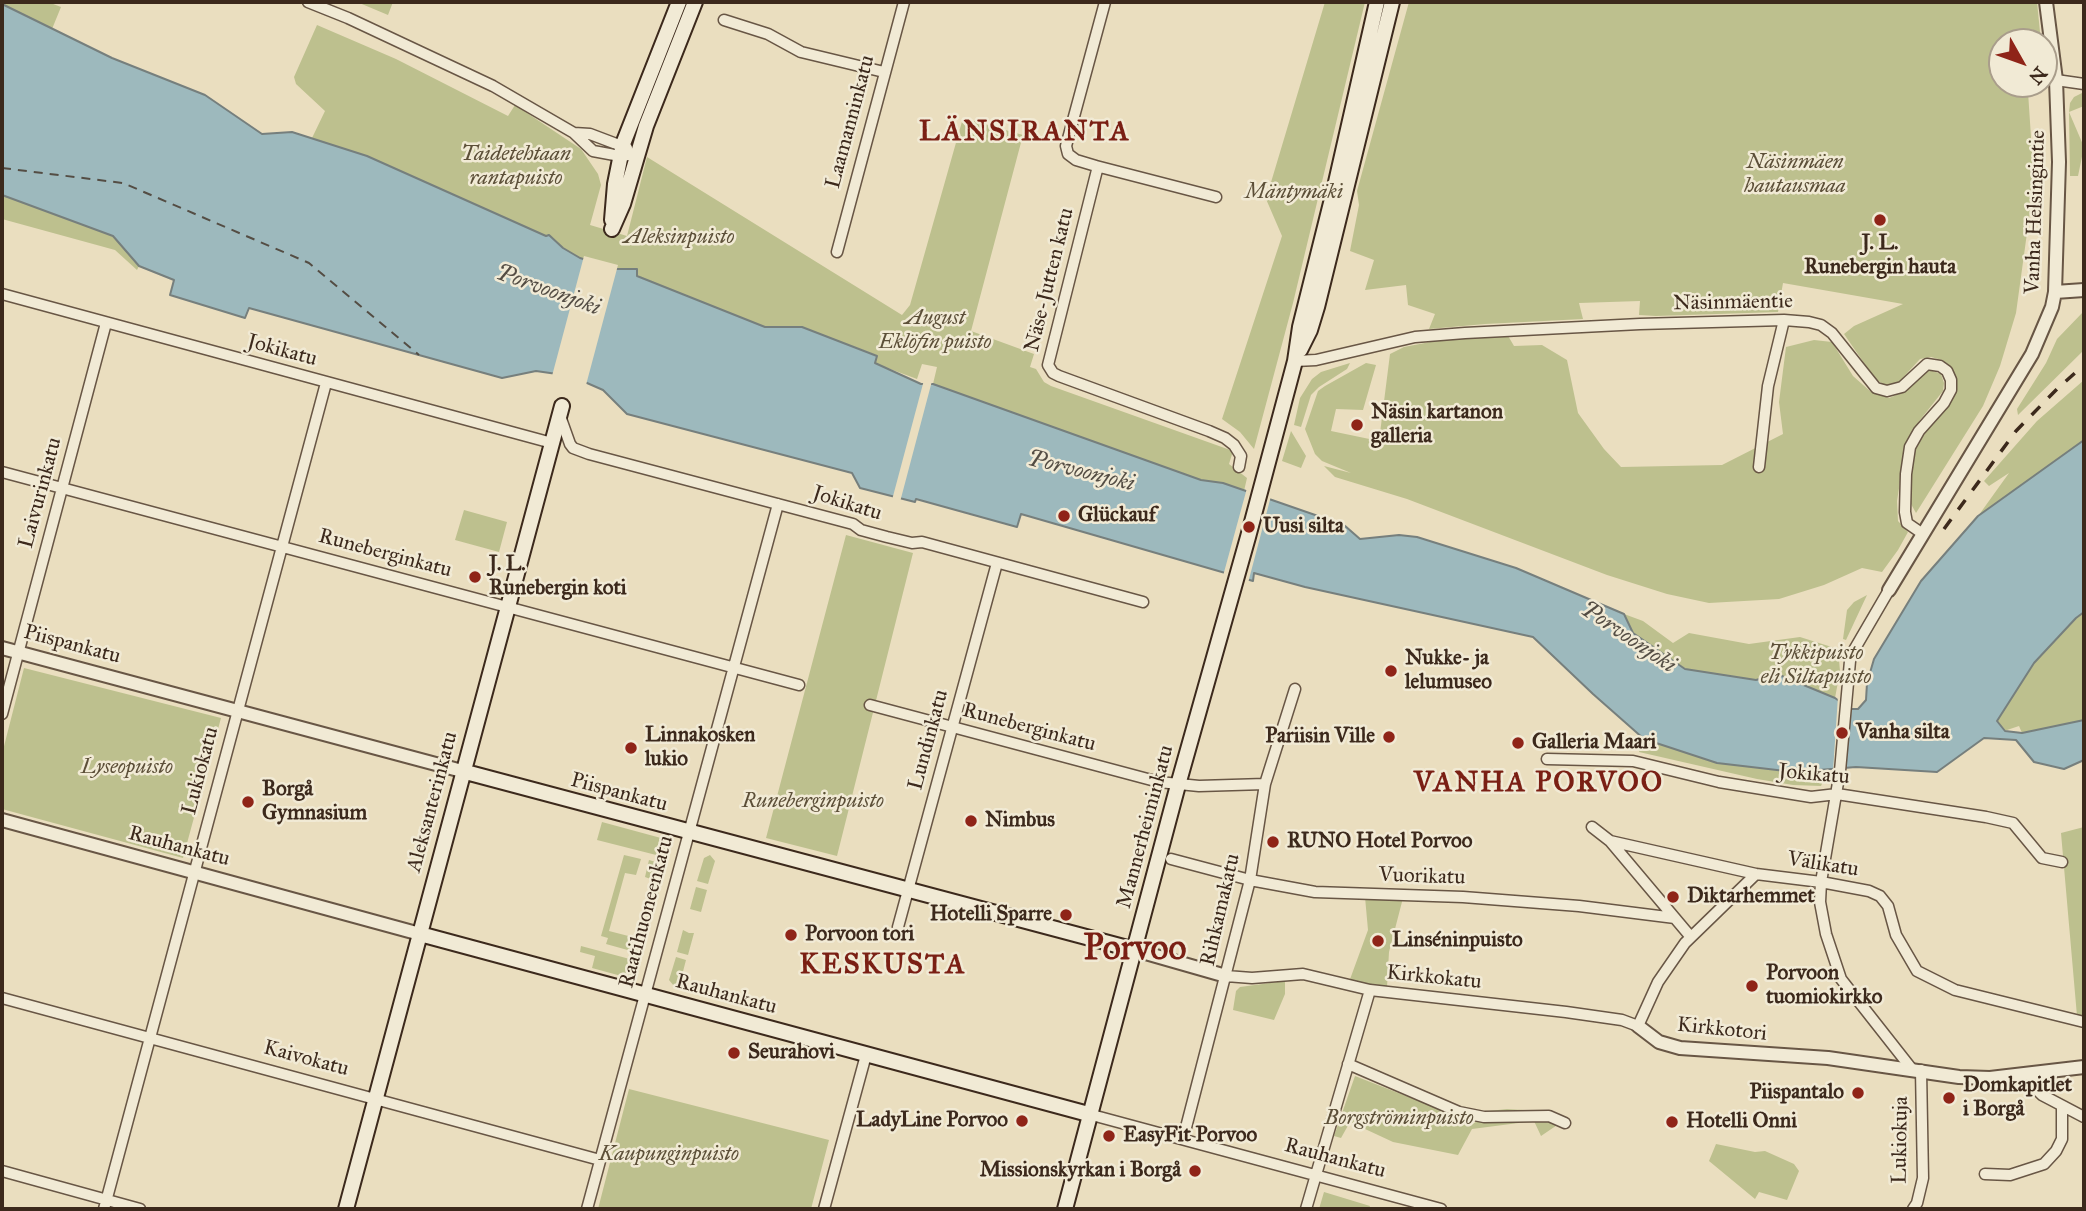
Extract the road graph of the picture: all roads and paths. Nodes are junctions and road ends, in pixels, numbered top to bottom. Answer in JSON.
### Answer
{"nodes":[{"id":1,"x":308,"y":2,"type":"edge"},
{"id":2,"x":679,"y":2,"type":"edge"},
{"id":3,"x":695,"y":2,"type":"edge"},
{"id":4,"x":904,"y":2,"type":"edge"},
{"id":5,"x":1105,"y":2,"type":"edge"},
{"id":6,"x":1377,"y":2,"type":"edge"},
{"id":7,"x":1392,"y":2,"type":"edge"},
{"id":8,"x":2046,"y":2,"type":"edge"},
{"id":9,"x":724,"y":20,"type":"dead end"},
{"id":10,"x":2049,"y":28,"type":"edge"},
{"id":11,"x":884,"y":72,"type":"junction"},
{"id":12,"x":2058,"y":80,"type":"edge"},
{"id":13,"x":2084,"y":83,"type":"edge"},
{"id":14,"x":2057,"y":98,"type":"edge"},
{"id":15,"x":622,"y":150,"type":"junction"},
{"id":16,"x":637,"y":154,"type":"junction"},
{"id":17,"x":1096,"y":166,"type":"junction"},
{"id":18,"x":1216,"y":197,"type":"dead end"},
{"id":19,"x":837,"y":252,"type":"dead end"},
{"id":20,"x":2084,"y":290,"type":"edge"},
{"id":21,"x":2055,"y":292,"type":"junction"},
{"id":22,"x":2,"y":295,"type":"edge"},
{"id":23,"x":1784,"y":320,"type":"junction"},
{"id":24,"x":106,"y":323,"type":"junction"},
{"id":25,"x":1295,"y":360,"type":"junction"},
{"id":26,"x":326,"y":383,"type":"junction"},
{"id":27,"x":561,"y":411,"type":"joint"},
{"id":28,"x":552,"y":443,"type":"junction"},
{"id":29,"x":1239,"y":467,"type":"dead end"},
{"id":30,"x":1759,"y":467,"type":"dead end"},
{"id":31,"x":2,"y":471,"type":"edge"},
{"id":32,"x":62,"y":488,"type":"junction"},
{"id":33,"x":778,"y":504,"type":"junction"},
{"id":34,"x":1923,"y":534,"type":"junction"},
{"id":35,"x":283,"y":546,"type":"junction"},
{"id":36,"x":997,"y":563,"type":"junction"},
{"id":37,"x":1889,"y":590,"type":"joint"},
{"id":38,"x":1143,"y":601,"type":"dead end"},
{"id":39,"x":507,"y":606,"type":"junction"},
{"id":40,"x":2,"y":648,"type":"edge"},
{"id":41,"x":19,"y":653,"type":"junction"},
{"id":42,"x":733,"y":667,"type":"junction"},
{"id":43,"x":799,"y":685,"type":"dead end"},
{"id":44,"x":1295,"y":689,"type":"dead end"},
{"id":45,"x":870,"y":705,"type":"dead end"},
{"id":46,"x":237,"y":711,"type":"junction"},
{"id":47,"x":2,"y":714,"type":"edge"},
{"id":48,"x":952,"y":728,"type":"junction"},
{"id":49,"x":1546,"y":759,"type":"dead end"},
{"id":50,"x":463,"y":771,"type":"junction"},
{"id":51,"x":1265,"y":784,"type":"junction"},
{"id":52,"x":1178,"y":785,"type":"junction"},
{"id":53,"x":1837,"y":794,"type":"junction"},
{"id":54,"x":2,"y":820,"type":"edge"},
{"id":55,"x":1592,"y":827,"type":"dead end"},
{"id":56,"x":687,"y":833,"type":"junction"},
{"id":57,"x":1610,"y":841,"type":"junction"},
{"id":58,"x":1171,"y":859,"type":"dead end"},
{"id":59,"x":2062,"y":862,"type":"dead end"},
{"id":60,"x":193,"y":873,"type":"junction"},
{"id":61,"x":1756,"y":874,"type":"junction"},
{"id":62,"x":1250,"y":880,"type":"junction"},
{"id":63,"x":1821,"y":882,"type":"junction"},
{"id":64,"x":908,"y":892,"type":"junction"},
{"id":65,"x":1675,"y":918,"type":"junction"},
{"id":66,"x":898,"y":927,"type":"dead end"},
{"id":67,"x":420,"y":934,"type":"junction"},
{"id":68,"x":1690,"y":936,"type":"junction"},
{"id":69,"x":1135,"y":950,"type":"junction"},
{"id":70,"x":1226,"y":976,"type":"junction"},
{"id":71,"x":1370,"y":990,"type":"junction"},
{"id":72,"x":645,"y":995,"type":"junction"},
{"id":73,"x":2,"y":998,"type":"edge"},
{"id":74,"x":2084,"y":1022,"type":"edge"},
{"id":75,"x":1638,"y":1026,"type":"junction"},
{"id":76,"x":150,"y":1037,"type":"junction"},
{"id":77,"x":866,"y":1055,"type":"junction"},
{"id":78,"x":1348,"y":1064,"type":"junction"},
{"id":79,"x":2084,"y":1067,"type":"edge"},
{"id":80,"x":1916,"y":1069,"type":"junction"},
{"id":81,"x":2032,"y":1073,"type":"junction"},
{"id":82,"x":376,"y":1098,"type":"junction"},
{"id":83,"x":2062,"y":1106,"type":"junction"},
{"id":84,"x":1092,"y":1115,"type":"junction"},
{"id":85,"x":2084,"y":1117,"type":"edge"},
{"id":86,"x":1565,"y":1123,"type":"dead end"},
{"id":87,"x":1182,"y":1139,"type":"junction"},
{"id":88,"x":600,"y":1160,"type":"junction"},
{"id":89,"x":2,"y":1171,"type":"edge"},
{"id":90,"x":1985,"y":1174,"type":"dead end"},
{"id":91,"x":1315,"y":1175,"type":"junction"},
{"id":92,"x":105,"y":1205,"type":"edge"},
{"id":93,"x":139,"y":1209,"type":"edge"},
{"id":94,"x":345,"y":1209,"type":"edge"},
{"id":95,"x":587,"y":1209,"type":"edge"},
{"id":96,"x":824,"y":1209,"type":"edge"},
{"id":97,"x":1065,"y":1209,"type":"edge"},
{"id":98,"x":1306,"y":1209,"type":"edge"},
{"id":99,"x":1441,"y":1209,"type":"edge"},
{"id":100,"x":1913,"y":1209,"type":"edge"}],
"edges":[{"from":1,"to":15,"type":"street"},
{"from":2,"to":15,"type":"main road"},
{"from":3,"to":16,"type":"main road"},
{"from":4,"to":11,"type":"street","name":"Laamanninkatu"},
{"from":5,"to":17,"type":"street"},
{"from":6,"to":25,"type":"main road"},
{"from":7,"to":25,"type":"main road"},
{"from":8,"to":10,"type":"street","name":"Vanha Helsingintie"},
{"from":9,"to":11,"type":"street"},
{"from":11,"to":19,"type":"street","name":"Laamanninkatu"},
{"from":12,"to":13,"type":"street"},
{"from":14,"to":21,"type":"street","name":"Vanha Helsingintie"},
{"from":15,"to":16,"type":"street"},
{"from":15,"to":16,"type":"main road"},
{"from":17,"to":18,"type":"street"},
{"from":17,"to":29,"type":"street","name":"Näse-Jutten katu"},
{"from":20,"to":21,"type":"street"},
{"from":21,"to":34,"type":"street","name":"Vanha Helsingintie"},
{"from":22,"to":24,"type":"street","name":"Jokikatu"},
{"from":23,"to":25,"type":"street","name":"Näsinmäentie"},
{"from":23,"to":30,"type":"street"},
{"from":23,"to":34,"type":"street","name":"Näsinmäentie"},
{"from":24,"to":26,"type":"street","name":"Jokikatu"},
{"from":24,"to":32,"type":"street","name":"Laivurinkatu"},
{"from":25,"to":52,"type":"main road","name":"Mannerheiminkatu"},
{"from":26,"to":28,"type":"street","name":"Jokikatu"},
{"from":26,"to":35,"type":"street","name":"Lukiokatu"},
{"from":27,"to":28,"type":"main road","name":"Aleksanterinkatu"},
{"from":27,"to":33,"type":"street","name":"Jokikatu"},
{"from":28,"to":39,"type":"main road","name":"Aleksanterinkatu"},
{"from":31,"to":32,"type":"street","name":"Runeberginkatu"},
{"from":32,"to":35,"type":"street","name":"Runeberginkatu"},
{"from":32,"to":41,"type":"street","name":"Laivurinkatu"},
{"from":33,"to":36,"type":"street","name":"Jokikatu"},
{"from":33,"to":42,"type":"street","name":"Raatihuoneenkatu"},
{"from":34,"to":37,"type":"street","name":"Vanha Helsingintie"},
{"from":35,"to":39,"type":"street","name":"Runeberginkatu"},
{"from":35,"to":46,"type":"street","name":"Lukiokatu"},
{"from":36,"to":38,"type":"street","name":"Jokikatu"},
{"from":36,"to":48,"type":"street","name":"Lundinkatu"},
{"from":37,"to":53,"type":"street"},
{"from":39,"to":42,"type":"street","name":"Runeberginkatu"},
{"from":39,"to":50,"type":"main road","name":"Aleksanterinkatu"},
{"from":40,"to":41,"type":"street","name":"Piispankatu"},
{"from":41,"to":46,"type":"street","name":"Piispankatu"},
{"from":41,"to":47,"type":"street","name":"Laivurinkatu"},
{"from":42,"to":43,"type":"street","name":"Runeberginkatu"},
{"from":42,"to":56,"type":"street","name":"Raatihuoneenkatu"},
{"from":44,"to":51,"type":"street","name":"Rihkamakatu"},
{"from":45,"to":48,"type":"street","name":"Runeberginkatu"},
{"from":46,"to":50,"type":"street","name":"Piispankatu"},
{"from":46,"to":60,"type":"street","name":"Lukiokatu"},
{"from":48,"to":52,"type":"street","name":"Runeberginkatu"},
{"from":48,"to":64,"type":"street","name":"Lundinkatu"},
{"from":49,"to":53,"type":"street","name":"Jokikatu"},
{"from":50,"to":56,"type":"main road","name":"Piispankatu"},
{"from":50,"to":67,"type":"main road","name":"Aleksanterinkatu"},
{"from":51,"to":52,"type":"street"},
{"from":51,"to":62,"type":"street","name":"Rihkamakatu"},
{"from":52,"to":69,"type":"main road","name":"Mannerheiminkatu"},
{"from":53,"to":59,"type":"street","name":"Jokikatu"},
{"from":53,"to":63,"type":"street"},
{"from":54,"to":60,"type":"street","name":"Rauhankatu"},
{"from":55,"to":57,"type":"street","name":"Välikatu"},
{"from":56,"to":64,"type":"main road","name":"Piispankatu"},
{"from":56,"to":72,"type":"street","name":"Raatihuoneenkatu"},
{"from":57,"to":61,"type":"street","name":"Välikatu"},
{"from":57,"to":65,"type":"street"},
{"from":58,"to":62,"type":"street","name":"Vuorikatu"},
{"from":60,"to":67,"type":"street","name":"Rauhankatu"},
{"from":60,"to":76,"type":"street","name":"Lukiokatu"},
{"from":61,"to":63,"type":"street","name":"Välikatu"},
{"from":61,"to":68,"type":"street","name":"Kirkkotori"},
{"from":62,"to":65,"type":"street","name":"Vuorikatu"},
{"from":62,"to":70,"type":"street","name":"Rihkamakatu"},
{"from":63,"to":74,"type":"street","name":"Välikatu"},
{"from":63,"to":80,"type":"street"},
{"from":64,"to":66,"type":"street","name":"Lundinkatu"},
{"from":64,"to":69,"type":"main road","name":"Piispankatu"},
{"from":65,"to":68,"type":"street"},
{"from":67,"to":72,"type":"main road","name":"Rauhankatu"},
{"from":67,"to":82,"type":"main road","name":"Aleksanterinkatu"},
{"from":68,"to":75,"type":"street","name":"Kirkkotori"},
{"from":69,"to":70,"type":"street","name":"Piispankatu"},
{"from":69,"to":84,"type":"main road","name":"Mannerheiminkatu"},
{"from":70,"to":71,"type":"street","name":"Kirkkokatu"},
{"from":70,"to":87,"type":"street","name":"Rihkamakatu"},
{"from":71,"to":75,"type":"street","name":"Kirkkokatu"},
{"from":71,"to":78,"type":"street"},
{"from":72,"to":77,"type":"main road","name":"Rauhankatu"},
{"from":72,"to":88,"type":"street","name":"Raatihuoneenkatu"},
{"from":73,"to":76,"type":"street","name":"Kaivokatu"},
{"from":75,"to":80,"type":"street","name":"Kirkkotori"},
{"from":76,"to":82,"type":"street","name":"Kaivokatu"},
{"from":76,"to":92,"type":"street","name":"Lukiokatu"},
{"from":77,"to":84,"type":"main road","name":"Rauhankatu"},
{"from":77,"to":96,"type":"street"},
{"from":78,"to":86,"type":"street"},
{"from":78,"to":91,"type":"street"},
{"from":79,"to":81,"type":"street","name":"Kirkkotori"},
{"from":80,"to":81,"type":"street","name":"Kirkkotori"},
{"from":80,"to":100,"type":"street","name":"Lukiokuja"},
{"from":81,"to":83,"type":"street"},
{"from":82,"to":88,"type":"street","name":"Kaivokatu"},
{"from":82,"to":94,"type":"main road","name":"Aleksanterinkatu"},
{"from":83,"to":85,"type":"street"},
{"from":83,"to":90,"type":"street"},
{"from":84,"to":87,"type":"street","name":"Rauhankatu"},
{"from":84,"to":97,"type":"main road","name":"Mannerheiminkatu"},
{"from":87,"to":91,"type":"street","name":"Rauhankatu"},
{"from":88,"to":95,"type":"street","name":"Raatihuoneenkatu"},
{"from":89,"to":92,"type":"street"},
{"from":91,"to":98,"type":"street"},
{"from":91,"to":99,"type":"street","name":"Rauhankatu"},
{"from":92,"to":93,"type":"street"}]}
